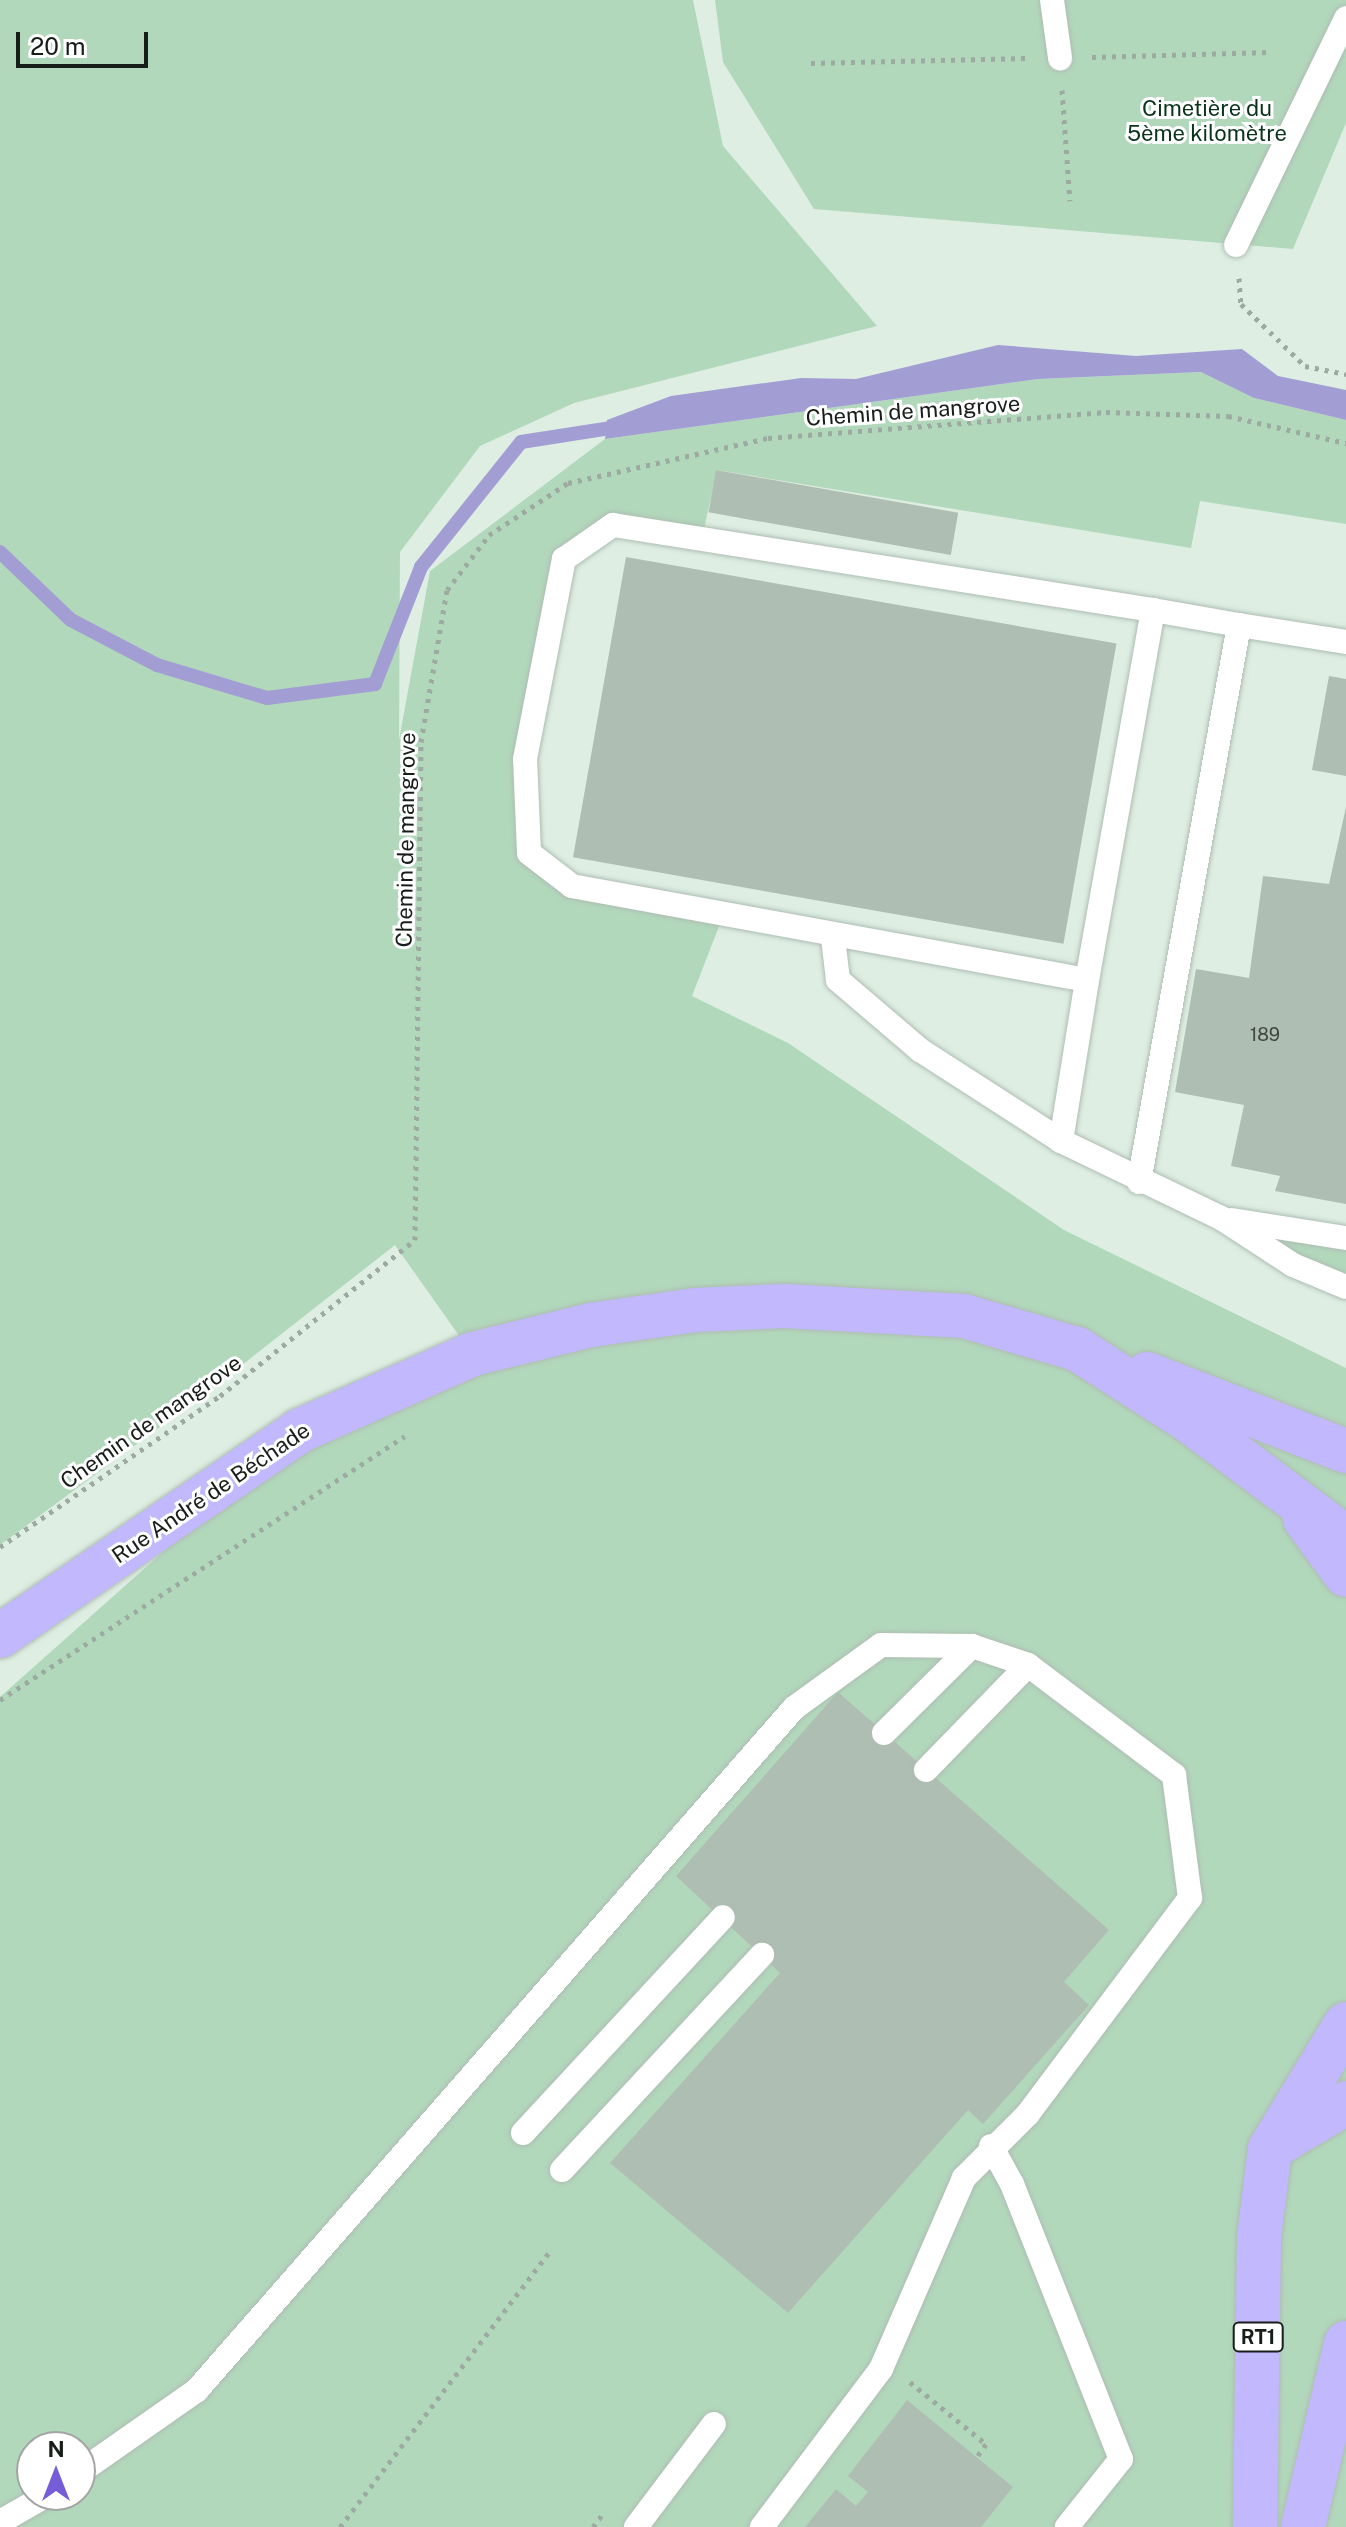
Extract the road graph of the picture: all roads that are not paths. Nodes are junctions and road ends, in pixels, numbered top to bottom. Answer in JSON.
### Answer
{"nodes":[{"id":1,"x":1052,"y":0,"type":"edge"},
{"id":2,"x":1346,"y":18,"type":"edge"},
{"id":3,"x":1060,"y":58,"type":"road end"},
{"id":4,"x":1236,"y":245,"type":"road end"},
{"id":5,"x":1153,"y":610,"type":"junction"},
{"id":6,"x":1239,"y":625,"type":"junction"},
{"id":7,"x":1346,"y":642,"type":"edge"},
{"id":8,"x":833,"y":938,"type":"junction"},
{"id":9,"x":1087,"y":980,"type":"junction"},
{"id":10,"x":1061,"y":1141,"type":"junction"},
{"id":11,"x":1139,"y":1182,"type":"junction"},
{"id":12,"x":1221,"y":1218,"type":"junction"},
{"id":13,"x":1346,"y":1238,"type":"edge"},
{"id":14,"x":1346,"y":1287,"type":"edge"},
{"id":15,"x":1077,"y":1349,"type":"junction"},
{"id":16,"x":1346,"y":1451,"type":"edge"},
{"id":17,"x":1287,"y":1495,"type":"junction"},
{"id":18,"x":1346,"y":1538,"type":"edge"},
{"id":19,"x":1346,"y":1575,"type":"edge"},
{"id":20,"x":0,"y":1636,"type":"edge"},
{"id":21,"x":972,"y":1646,"type":"junction"},
{"id":22,"x":1028,"y":1665,"type":"junction"},
{"id":23,"x":884,"y":1733,"type":"dead end"},
{"id":24,"x":926,"y":1770,"type":"dead end"},
{"id":25,"x":723,"y":1917,"type":"dead end"},
{"id":26,"x":762,"y":1955,"type":"dead end"},
{"id":27,"x":1346,"y":2024,"type":"edge"},
{"id":28,"x":1346,"y":2103,"type":"edge"},
{"id":29,"x":523,"y":2133,"type":"dead end"},
{"id":30,"x":991,"y":2146,"type":"junction"},
{"id":31,"x":1270,"y":2149,"type":"junction"},
{"id":32,"x":562,"y":2170,"type":"dead end"},
{"id":33,"x":1346,"y":2343,"type":"edge"},
{"id":34,"x":714,"y":2424,"type":"dead end"},
{"id":35,"x":96,"y":2461,"type":"edge"},
{"id":36,"x":19,"y":2511,"type":"edge"},
{"id":37,"x":0,"y":2522,"type":"edge"},
{"id":38,"x":636,"y":2527,"type":"edge"},
{"id":39,"x":762,"y":2527,"type":"edge"},
{"id":40,"x":1067,"y":2527,"type":"edge"},
{"id":41,"x":1255,"y":2527,"type":"edge"},
{"id":42,"x":1303,"y":2527,"type":"edge"}],
"edges":[{"from":1,"to":3,"type":"lane"},
{"from":2,"to":4,"type":"lane"},
{"from":5,"to":6,"type":"lane"},
{"from":5,"to":8,"type":"lane"},
{"from":5,"to":9,"type":"lane"},
{"from":6,"to":7,"type":"lane"},
{"from":6,"to":11,"type":"lane"},
{"from":8,"to":9,"type":"lane"},
{"from":8,"to":10,"type":"lane"},
{"from":9,"to":10,"type":"lane"},
{"from":10,"to":11,"type":"lane"},
{"from":11,"to":12,"type":"lane"},
{"from":12,"to":13,"type":"lane"},
{"from":12,"to":14,"type":"lane"},
{"from":15,"to":16,"type":"main road"},
{"from":15,"to":17,"type":"main road","name":"Rue André de Béchade"},
{"from":15,"to":20,"type":"main road","name":"Rue André de Béchade"},
{"from":17,"to":18,"type":"main road","name":"Rue André de Béchade"},
{"from":17,"to":19,"type":"main road"},
{"from":21,"to":22,"type":"lane"},
{"from":21,"to":23,"type":"lane"},
{"from":21,"to":35,"type":"lane"},
{"from":22,"to":24,"type":"lane"},
{"from":22,"to":30,"type":"lane"},
{"from":25,"to":29,"type":"lane"},
{"from":26,"to":32,"type":"lane"},
{"from":27,"to":31,"type":"main road","number":"RT1"},
{"from":28,"to":31,"type":"main road"},
{"from":30,"to":39,"type":"lane"},
{"from":30,"to":40,"type":"lane"},
{"from":31,"to":41,"type":"main road","number":"RT1"},
{"from":33,"to":42,"type":"main road"},
{"from":34,"to":38,"type":"lane"},
{"from":36,"to":37,"type":"lane"}]}
